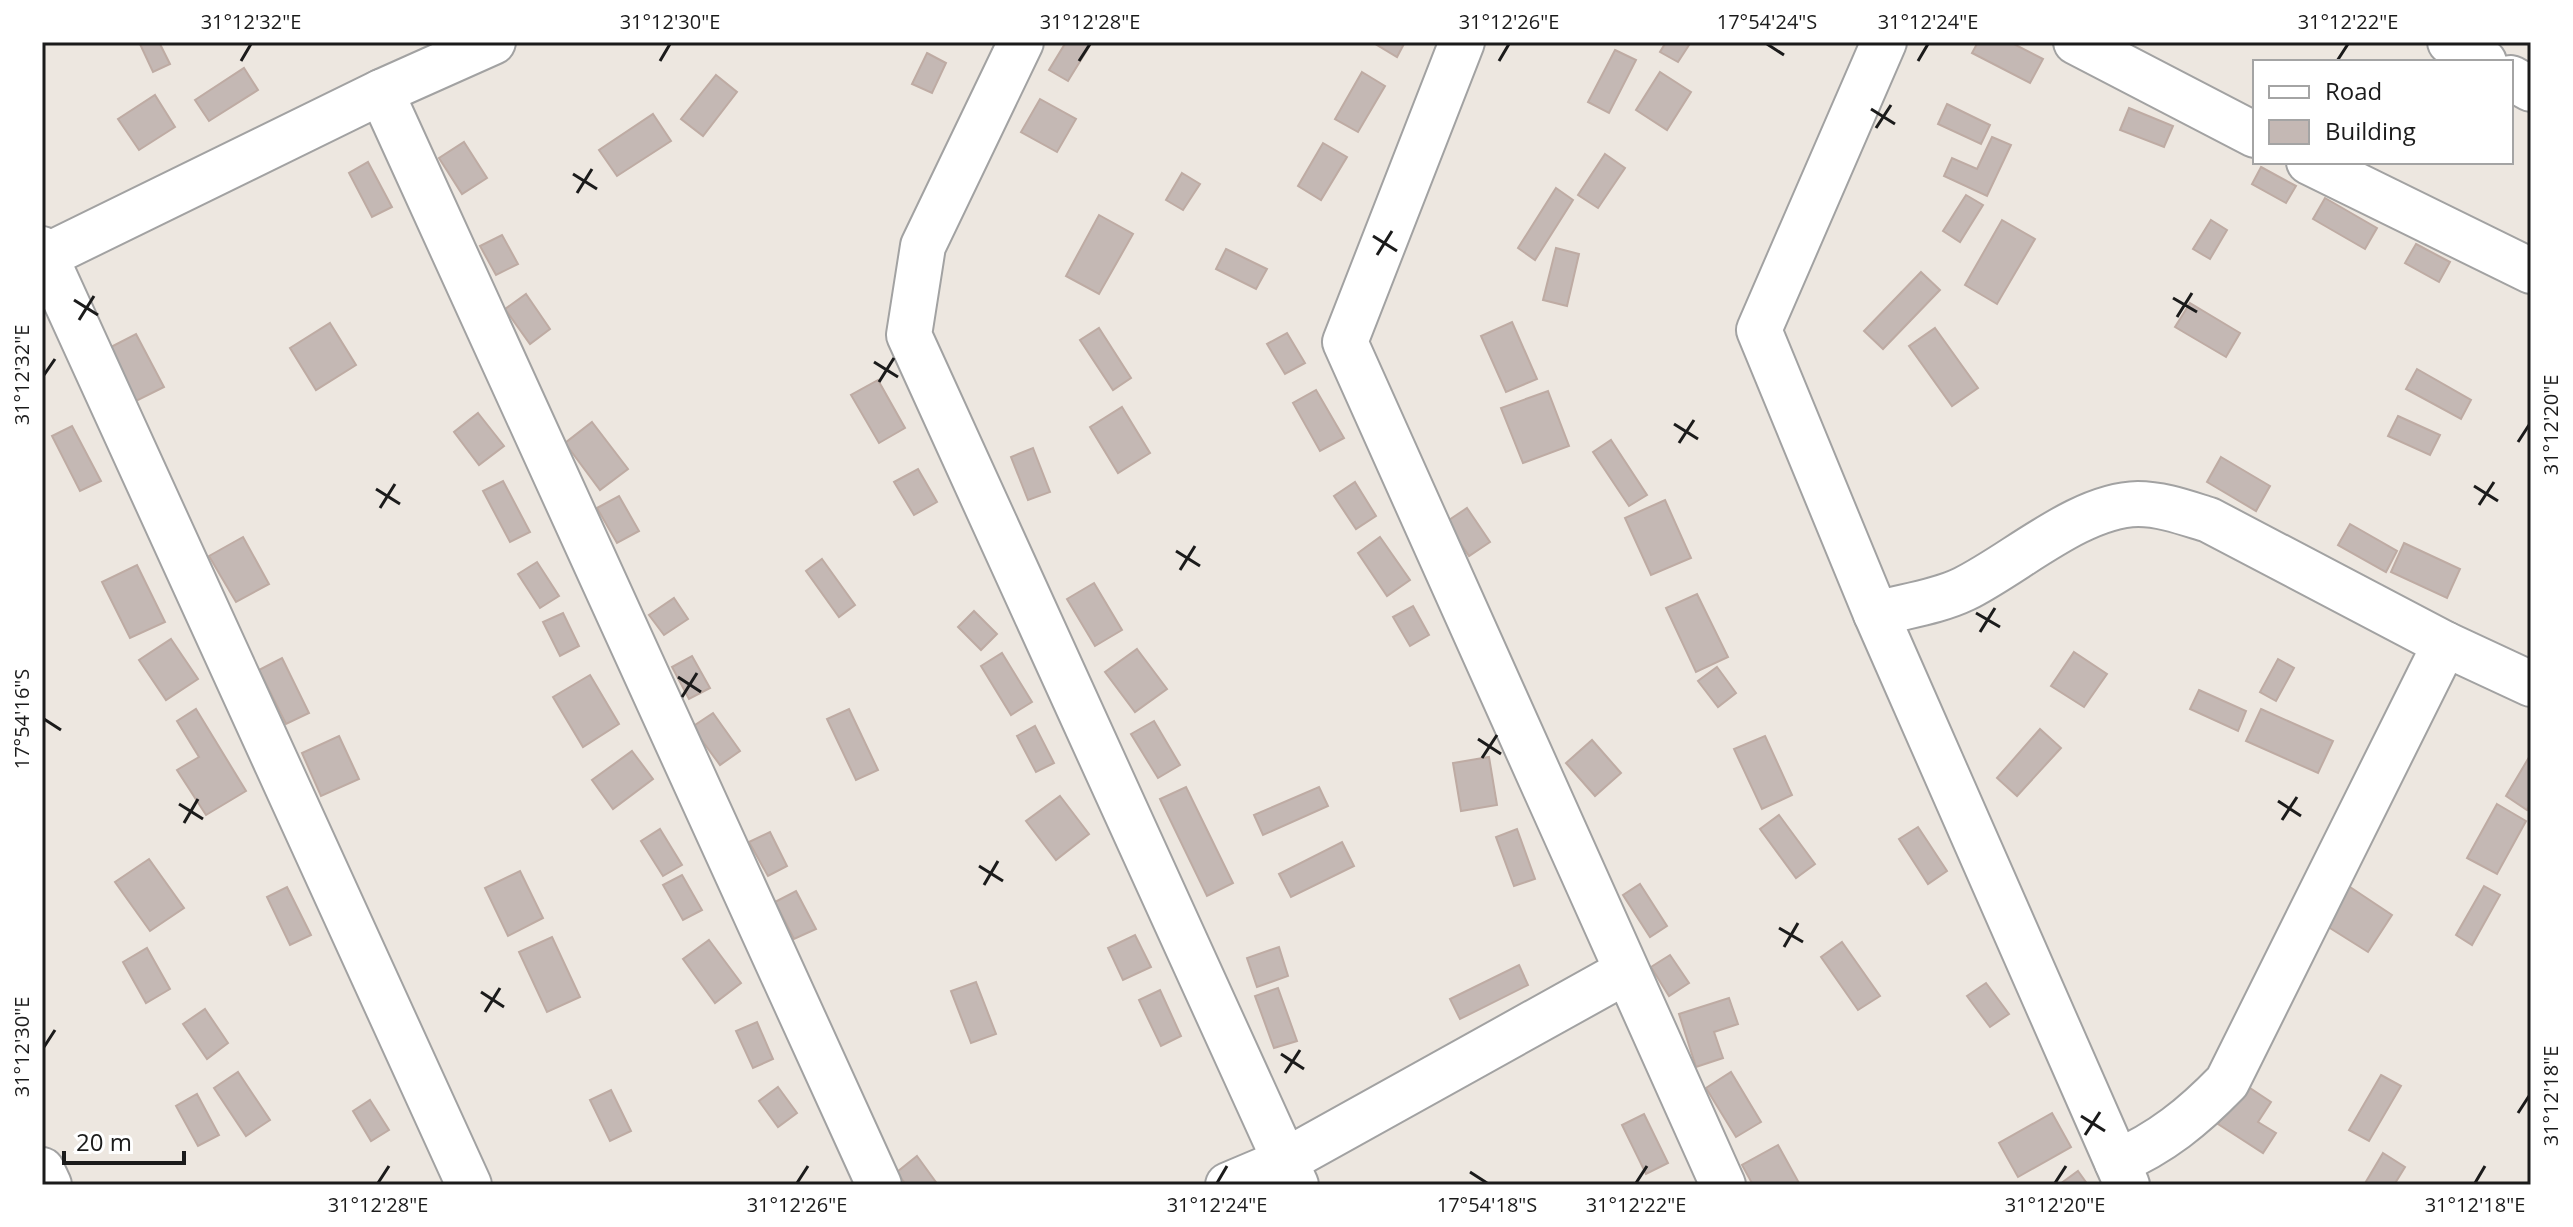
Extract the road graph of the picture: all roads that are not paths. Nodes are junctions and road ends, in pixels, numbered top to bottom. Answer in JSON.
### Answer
{"nodes":[{"id":1,"x":493,"y":42,"type":"edge"},
{"id":2,"x":1021,"y":42,"type":"edge"},
{"id":3,"x":1462,"y":42,"type":"edge"},
{"id":4,"x":1884,"y":42,"type":"edge"},
{"id":5,"x":2076,"y":42,"type":"edge"},
{"id":6,"x":2450,"y":42,"type":"edge"},
{"id":7,"x":2481,"y":60,"type":"edge"},
{"id":8,"x":2513,"y":79,"type":"edge"},
{"id":9,"x":2531,"y":89,"type":"edge"},
{"id":10,"x":381,"y":92,"type":"junction"},
{"id":11,"x":2253,"y":134,"type":"edge"},
{"id":12,"x":2313,"y":164,"type":"edge"},
{"id":13,"x":44,"y":252,"type":"edge"},
{"id":14,"x":2531,"y":271,"type":"edge"},
{"id":15,"x":1876,"y":614,"type":"junction"},
{"id":16,"x":2445,"y":644,"type":"junction"},
{"id":17,"x":2531,"y":684,"type":"edge"},
{"id":18,"x":1625,"y":972,"type":"junction"},
{"id":19,"x":42,"y":1170,"type":"edge"},
{"id":20,"x":1291,"y":1173,"type":"edge"},
{"id":21,"x":2122,"y":1173,"type":"edge"},
{"id":22,"x":49,"y":1185,"type":"edge"},
{"id":23,"x":469,"y":1185,"type":"edge"},
{"id":24,"x":879,"y":1185,"type":"edge"},
{"id":25,"x":1228,"y":1185,"type":"edge"},
{"id":26,"x":1723,"y":1185,"type":"edge"}],
"edges":[{"from":1,"to":10,"type":"street"},
{"from":2,"to":20,"type":"street"},
{"from":3,"to":18,"type":"street"},
{"from":4,"to":15,"type":"street"},
{"from":5,"to":11,"type":"street"},
{"from":6,"to":7,"type":"street"},
{"from":8,"to":9,"type":"street"},
{"from":10,"to":13,"type":"street"},
{"from":10,"to":24,"type":"street"},
{"from":12,"to":14,"type":"street"},
{"from":13,"to":23,"type":"street"},
{"from":15,"to":16,"type":"street"},
{"from":15,"to":21,"type":"street"},
{"from":16,"to":17,"type":"street"},
{"from":16,"to":21,"type":"street"},
{"from":18,"to":20,"type":"street"},
{"from":18,"to":26,"type":"street"},
{"from":19,"to":22,"type":"street"},
{"from":20,"to":25,"type":"street"}]}
